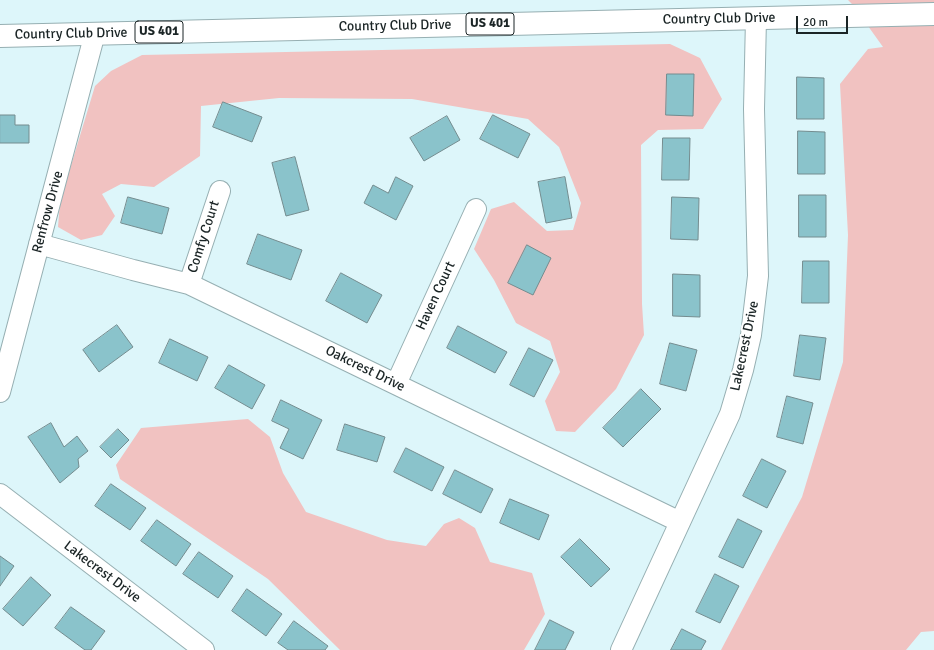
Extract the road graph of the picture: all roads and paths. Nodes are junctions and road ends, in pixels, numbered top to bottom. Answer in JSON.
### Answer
{"nodes":[{"id":1,"x":934,"y":14,"type":"edge"},
{"id":2,"x":756,"y":18,"type":"junction"},
{"id":3,"x":95,"y":33,"type":"junction"},
{"id":4,"x":0,"y":36,"type":"edge"},
{"id":5,"x":220,"y":191,"type":"dead end"},
{"id":6,"x":476,"y":209,"type":"dead end"},
{"id":7,"x":39,"y":244,"type":"junction"},
{"id":8,"x":189,"y":284,"type":"junction"},
{"id":9,"x":396,"y":384,"type":"junction"},
{"id":10,"x":0,"y":392,"type":"edge"},
{"id":11,"x":0,"y":494,"type":"edge"},
{"id":12,"x":680,"y":522,"type":"junction"},
{"id":13,"x":204,"y":650,"type":"edge"},
{"id":14,"x":622,"y":650,"type":"edge"}],
"edges":[{"from":1,"to":2,"type":"main road","name":"Country Club Drive","number":"US 401"},
{"from":2,"to":3,"type":"main road","name":"Country Club Drive","number":"US 401"},
{"from":2,"to":12,"type":"street","name":"Lakecrest Drive"},
{"from":3,"to":4,"type":"main road","name":"Country Club Drive","number":"US 401"},
{"from":3,"to":7,"type":"street","name":"Renfrow Drive"},
{"from":5,"to":8,"type":"street","name":"Comfy Court"},
{"from":6,"to":9,"type":"street","name":"Haven Court"},
{"from":7,"to":8,"type":"street","name":"Oakcrest Drive"},
{"from":7,"to":10,"type":"street","name":"Renfrow Drive"},
{"from":8,"to":9,"type":"street","name":"Oakcrest Drive"},
{"from":9,"to":12,"type":"street","name":"Oakcrest Drive"},
{"from":11,"to":13,"type":"street","name":"Lakecrest Drive"},
{"from":12,"to":14,"type":"street","name":"Lakecrest Drive"}]}
